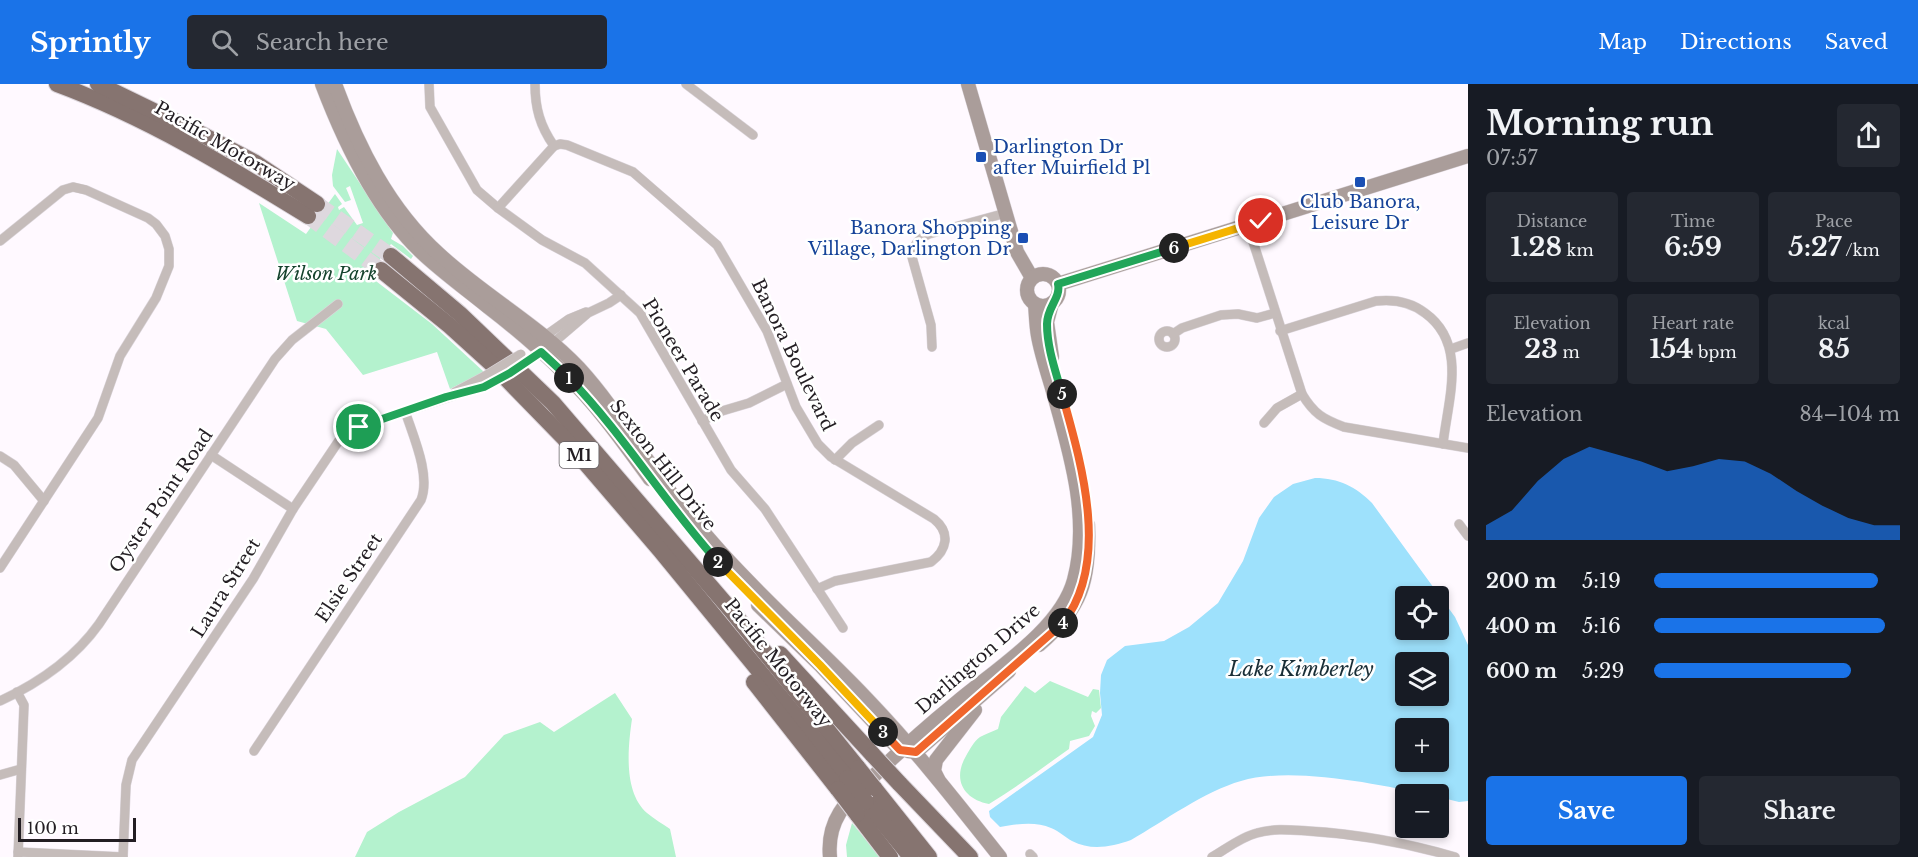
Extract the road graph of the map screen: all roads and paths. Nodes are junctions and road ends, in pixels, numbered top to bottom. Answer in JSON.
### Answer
{"nodes":[{"id":1,"x":57,"y":84,"type":"edge"},
{"id":2,"x":98,"y":84,"type":"edge"},
{"id":3,"x":322,"y":84,"type":"edge"},
{"id":4,"x":335,"y":84,"type":"edge"},
{"id":5,"x":429,"y":84,"type":"edge"},
{"id":6,"x":536,"y":84,"type":"edge"},
{"id":7,"x":686,"y":84,"type":"edge"},
{"id":8,"x":968,"y":84,"type":"edge"},
{"id":9,"x":143,"y":113,"type":"junction"},
{"id":10,"x":753,"y":135,"type":"dead end"},
{"id":11,"x":554,"y":146,"type":"junction"},
{"id":12,"x":1468,"y":156,"type":"edge"},
{"id":13,"x":498,"y":208,"type":"junction"},
{"id":14,"x":312,"y":210,"type":"tunnel mouth"},
{"id":15,"x":1006,"y":213,"type":"junction"},
{"id":16,"x":1248,"y":226,"type":"junction"},
{"id":17,"x":0,"y":241,"type":"edge"},
{"id":18,"x":1032,"y":278,"type":"junction"},
{"id":19,"x":1058,"y":284,"type":"junction"},
{"id":20,"x":621,"y":295,"type":"junction"},
{"id":21,"x":1052,"y":303,"type":"junction"},
{"id":22,"x":338,"y":304,"type":"dead end"},
{"id":23,"x":1035,"y":304,"type":"junction"},
{"id":24,"x":1275,"y":313,"type":"junction"},
{"id":25,"x":1280,"y":331,"type":"junction"},
{"id":26,"x":1173,"y":334,"type":"dead end"},
{"id":27,"x":1468,"y":343,"type":"edge"},
{"id":28,"x":543,"y":344,"type":"junction"},
{"id":29,"x":932,"y":347,"type":"dead end"},
{"id":30,"x":1451,"y":349,"type":"junction"},
{"id":31,"x":525,"y":357,"type":"junction"},
{"id":32,"x":786,"y":384,"type":"junction"},
{"id":33,"x":1302,"y":394,"type":"junction"},
{"id":34,"x":440,"y":400,"type":"junction"},
{"id":35,"x":405,"y":411,"type":"junction"},
{"id":36,"x":702,"y":421,"type":"junction"},
{"id":37,"x":1264,"y":423,"type":"dead end"},
{"id":38,"x":879,"y":425,"type":"dead end"},
{"id":39,"x":1443,"y":444,"type":"junction"},
{"id":40,"x":1468,"y":448,"type":"edge"},
{"id":41,"x":211,"y":455,"type":"junction"},
{"id":42,"x":0,"y":456,"type":"edge"},
{"id":43,"x":835,"y":460,"type":"junction"},
{"id":44,"x":44,"y":501,"type":"junction"},
{"id":45,"x":293,"y":509,"type":"junction"},
{"id":46,"x":1460,"y":524,"type":"dead end"},
{"id":47,"x":1468,"y":536,"type":"edge"},
{"id":48,"x":0,"y":568,"type":"edge"},
{"id":49,"x":818,"y":589,"type":"junction"},
{"id":50,"x":730,"y":609,"type":"junction"},
{"id":51,"x":843,"y":628,"type":"dead end"},
{"id":52,"x":17,"y":692,"type":"junction"},
{"id":53,"x":985,"y":693,"type":"junction"},
{"id":54,"x":0,"y":701,"type":"edge"},
{"id":55,"x":908,"y":748,"type":"junction"},
{"id":56,"x":254,"y":751,"type":"dead end"},
{"id":57,"x":21,"y":769,"type":"junction"},
{"id":58,"x":0,"y":775,"type":"edge"},
{"id":59,"x":847,"y":778,"type":"junction"},
{"id":60,"x":939,"y":781,"type":"junction"},
{"id":61,"x":866,"y":801,"type":"junction"},
{"id":62,"x":18,"y":855,"type":"edge"},
{"id":63,"x":123,"y":857,"type":"edge"},
{"id":64,"x":830,"y":857,"type":"edge"},
{"id":65,"x":890,"y":857,"type":"edge"},
{"id":66,"x":911,"y":857,"type":"edge"},
{"id":67,"x":929,"y":857,"type":"edge"},
{"id":68,"x":970,"y":857,"type":"edge"},
{"id":69,"x":1000,"y":857,"type":"edge"},
{"id":70,"x":1212,"y":857,"type":"edge"},
{"id":71,"x":1455,"y":857,"type":"edge"}],
"edges":[{"from":1,"to":9,"type":"highway","name":"Pacific Motorway"},
{"from":2,"to":9,"type":"highway","name":"Pacific Motorway"},
{"from":3,"to":28,"type":"street","name":"Sexton Hill Drive"},
{"from":4,"to":28,"type":"street","name":"Sexton Hill Drive"},
{"from":5,"to":13,"type":"street","name":"Pioneer Parade"},
{"from":6,"to":11,"type":"street"},
{"from":7,"to":10,"type":"street"},
{"from":8,"to":15,"type":"street"},
{"from":9,"to":14,"type":"highway","name":"Pacific Motorway"},
{"from":11,"to":13,"type":"street"},
{"from":11,"to":32,"type":"street","name":"Banora Boulevard"},
{"from":12,"to":16,"type":"street"},
{"from":13,"to":20,"type":"street","name":"Pioneer Parade"},
{"from":15,"to":18,"type":"street"},
{"from":15,"to":29,"type":"street"},
{"from":16,"to":19,"type":"street"},
{"from":16,"to":24,"type":"street"},
{"from":17,"to":44,"type":"street"},
{"from":18,"to":19,"type":"street"},
{"from":18,"to":23,"type":"street"},
{"from":19,"to":21,"type":"street"},
{"from":20,"to":28,"type":"street"},
{"from":20,"to":36,"type":"street","name":"Pioneer Parade"},
{"from":21,"to":23,"type":"street"},
{"from":21,"to":53,"type":"street","name":"Darlington Drive"},
{"from":22,"to":41,"type":"street","name":"Oyster Point Road"},
{"from":23,"to":55,"type":"street","name":"Darlington Drive"},
{"from":24,"to":25,"type":"street"},
{"from":24,"to":26,"type":"street"},
{"from":25,"to":30,"type":"street"},
{"from":25,"to":33,"type":"street"},
{"from":27,"to":30,"type":"street"},
{"from":28,"to":31,"type":"street"},
{"from":28,"to":55,"type":"street","name":"Sexton Hill Drive"},
{"from":30,"to":39,"type":"street"},
{"from":31,"to":34,"type":"street","name":"Laura Street","bridge":true},
{"from":31,"to":34,"type":"street","name":"Laura Street","bridge":true},
{"from":32,"to":36,"type":"street"},
{"from":32,"to":43,"type":"street","name":"Banora Boulevard"},
{"from":33,"to":37,"type":"street"},
{"from":33,"to":39,"type":"street"},
{"from":34,"to":35,"type":"street","name":"Laura Street"},
{"from":35,"to":45,"type":"street","name":"Laura Street"},
{"from":35,"to":56,"type":"street","name":"Elsie Street"},
{"from":36,"to":49,"type":"street","name":"Pioneer Parade"},
{"from":38,"to":43,"type":"street"},
{"from":39,"to":40,"type":"street"},
{"from":41,"to":45,"type":"street"},
{"from":41,"to":52,"type":"street","name":"Oyster Point Road"},
{"from":42,"to":44,"type":"street"},
{"from":43,"to":49,"type":"street","name":"Banora Boulevard"},
{"from":44,"to":48,"type":"street"},
{"from":45,"to":63,"type":"street","name":"Laura Street"},
{"from":46,"to":47,"type":"street"},
{"from":49,"to":51,"type":"street","name":"Pioneer Parade"},
{"from":50,"to":59,"type":"highway","name":"Pacific Motorway","number":"M1"},
{"from":50,"to":59,"type":"highway","name":"Pacific Motorway","number":"M1"},
{"from":50,"to":68,"type":"highway","bridge":true},
{"from":52,"to":54,"type":"street","name":"Oyster Point Road"},
{"from":52,"to":57,"type":"street"},
{"from":53,"to":55,"type":"street","name":"Darlington Drive"},
{"from":53,"to":60,"type":"street"},
{"from":55,"to":60,"type":"street","name":"Sexton Hill Drive"},
{"from":55,"to":64,"type":"street"},
{"from":57,"to":58,"type":"street"},
{"from":57,"to":62,"type":"street"},
{"from":59,"to":61,"type":"highway","name":"Pacific Motorway","number":"M1","bridge":true},
{"from":59,"to":61,"type":"highway","bridge":true},
{"from":60,"to":69,"type":"street","name":"Sexton Hill Drive"},
{"from":61,"to":65,"type":"highway"},
{"from":61,"to":66,"type":"highway","name":"Pacific Motorway","number":"M1"},
{"from":61,"to":67,"type":"highway","name":"Pacific Motorway","number":"M1"},
{"from":62,"to":63,"type":"street"},
{"from":70,"to":71,"type":"street"}]}
